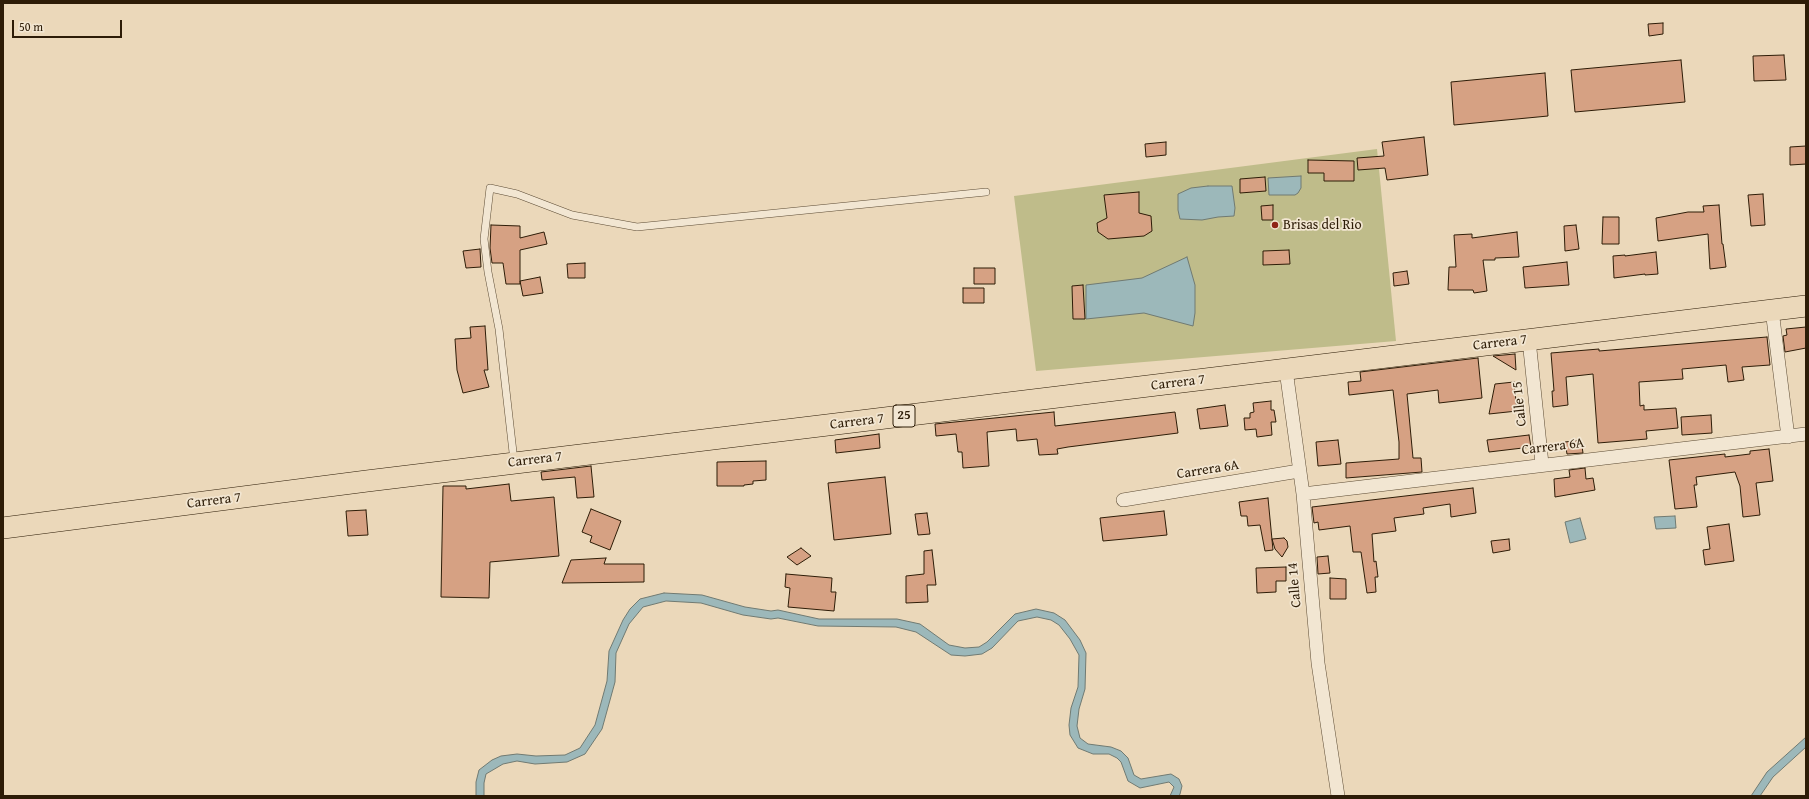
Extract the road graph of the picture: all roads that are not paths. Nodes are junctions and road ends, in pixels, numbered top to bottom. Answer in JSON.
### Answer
{"nodes":[{"id":1,"x":986,"y":192,"type":"dead end"},
{"id":2,"x":1806,"y":306,"type":"edge"},
{"id":3,"x":1772,"y":310,"type":"junction"},
{"id":4,"x":1529,"y":340,"type":"junction"},
{"id":5,"x":1286,"y":370,"type":"junction"},
{"id":6,"x":1806,"y":434,"type":"edge"},
{"id":7,"x":1788,"y":437,"type":"junction"},
{"id":8,"x":514,"y":463,"type":"junction"},
{"id":9,"x":1542,"y":464,"type":"junction"},
{"id":10,"x":1299,"y":471,"type":"junction"},
{"id":11,"x":1303,"y":494,"type":"junction"},
{"id":12,"x":1123,"y":500,"type":"dead end"},
{"id":13,"x":3,"y":528,"type":"edge"},
{"id":14,"x":1338,"y":796,"type":"edge"}],
"edges":[{"from":1,"to":8,"type":"lane"},
{"from":2,"to":3,"type":"main road","name":"Carrera 7","number":"25"},
{"from":3,"to":4,"type":"main road","name":"Carrera 7","number":"25"},
{"from":3,"to":7,"type":"street"},
{"from":4,"to":5,"type":"main road","name":"Carrera 7","number":"25"},
{"from":4,"to":9,"type":"street","name":"Calle 15"},
{"from":5,"to":8,"type":"main road","name":"Carrera 7","number":"25"},
{"from":5,"to":10,"type":"street","name":"Calle 14"},
{"from":6,"to":7,"type":"street","name":"Carrera 6A"},
{"from":7,"to":9,"type":"street","name":"Carrera 6A"},
{"from":8,"to":13,"type":"main road","name":"Carrera 7","number":"25"},
{"from":9,"to":11,"type":"street","name":"Carrera 6A"},
{"from":10,"to":11,"type":"street","name":"Calle 14"},
{"from":10,"to":12,"type":"street","name":"Carrera 6A"},
{"from":11,"to":14,"type":"street","name":"Calle 14"}]}
